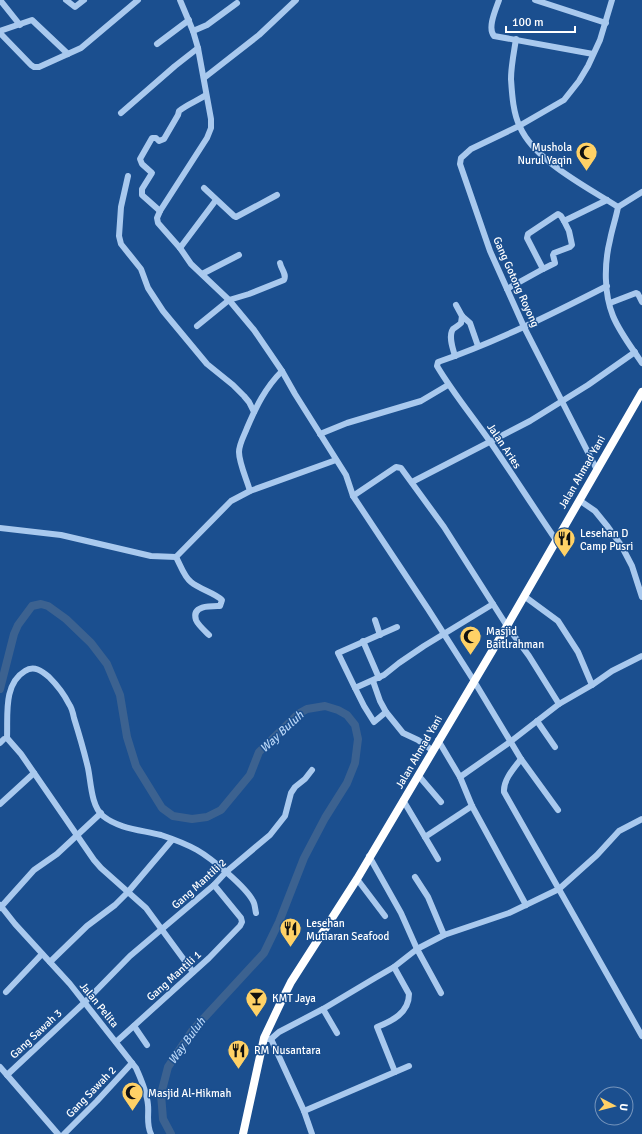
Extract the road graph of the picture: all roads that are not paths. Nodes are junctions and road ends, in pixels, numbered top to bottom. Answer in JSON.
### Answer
{"nodes":[{"id":1,"x":0,"y":0,"type":"edge"},
{"id":2,"x":66,"y":0,"type":"edge"},
{"id":3,"x":84,"y":0,"type":"edge"},
{"id":4,"x":138,"y":0,"type":"edge"},
{"id":5,"x":180,"y":0,"type":"edge"},
{"id":6,"x":296,"y":0,"type":"edge"},
{"id":7,"x":499,"y":0,"type":"edge"},
{"id":8,"x":535,"y":0,"type":"edge"},
{"id":9,"x":612,"y":0,"type":"edge"},
{"id":10,"x":237,"y":2,"type":"dead end"},
{"id":11,"x":189,"y":20,"type":"junction"},
{"id":12,"x":606,"y":23,"type":"junction"},
{"id":13,"x":20,"y":25,"type":"junction"},
{"id":14,"x":193,"y":31,"type":"junction"},
{"id":15,"x":0,"y":32,"type":"edge"},
{"id":16,"x":516,"y":39,"type":"junction"},
{"id":17,"x":157,"y":44,"type":"dead end"},
{"id":18,"x":198,"y":48,"type":"junction"},
{"id":19,"x":68,"y":54,"type":"junction"},
{"id":20,"x":593,"y":54,"type":"junction"},
{"id":21,"x":204,"y":78,"type":"junction"},
{"id":22,"x":206,"y":95,"type":"junction"},
{"id":23,"x":121,"y":113,"type":"dead end"},
{"id":24,"x":519,"y":126,"type":"junction"},
{"id":25,"x":128,"y":176,"type":"dead end"},
{"id":26,"x":204,"y":188,"type":"dead end"},
{"id":27,"x":642,"y":192,"type":"edge"},
{"id":28,"x":277,"y":195,"type":"dead end"},
{"id":29,"x":216,"y":200,"type":"junction"},
{"id":30,"x":607,"y":200,"type":"junction"},
{"id":31,"x":618,"y":208,"type":"junction"},
{"id":32,"x":160,"y":211,"type":"junction"},
{"id":33,"x":564,"y":221,"type":"junction"},
{"id":34,"x":180,"y":248,"type":"junction"},
{"id":35,"x":239,"y":255,"type":"dead end"},
{"id":36,"x":280,"y":263,"type":"dead end"},
{"id":37,"x":543,"y":269,"type":"junction"},
{"id":38,"x":202,"y":274,"type":"junction"},
{"id":39,"x":607,"y":286,"type":"junction"},
{"id":40,"x":507,"y":289,"type":"junction"},
{"id":41,"x":229,"y":300,"type":"junction"},
{"id":42,"x":642,"y":302,"type":"edge"},
{"id":43,"x":610,"y":303,"type":"junction"},
{"id":44,"x":456,"y":304,"type":"dead end"},
{"id":45,"x":462,"y":316,"type":"junction"},
{"id":46,"x":197,"y":326,"type":"dead end"},
{"id":47,"x":524,"y":326,"type":"junction"},
{"id":48,"x":478,"y":346,"type":"junction"},
{"id":49,"x":635,"y":352,"type":"junction"},
{"id":50,"x":455,"y":356,"type":"junction"},
{"id":51,"x":642,"y":363,"type":"edge"},
{"id":52,"x":282,"y":371,"type":"junction"},
{"id":53,"x":448,"y":385,"type":"junction"},
{"id":54,"x":642,"y":392,"type":"edge"},
{"id":55,"x":563,"y":401,"type":"junction"},
{"id":56,"x":254,"y":412,"type":"junction"},
{"id":57,"x":320,"y":434,"type":"junction"},
{"id":58,"x":490,"y":442,"type":"junction"},
{"id":59,"x":336,"y":460,"type":"junction"},
{"id":60,"x":597,"y":470,"type":"junction"},
{"id":61,"x":412,"y":482,"type":"junction"},
{"id":62,"x":250,"y":491,"type":"junction"},
{"id":63,"x":353,"y":496,"type":"junction"},
{"id":64,"x":579,"y":500,"type":"junction"},
{"id":65,"x":0,"y":528,"type":"edge"},
{"id":66,"x":556,"y":540,"type":"junction"},
{"id":67,"x":176,"y":557,"type":"junction"},
{"id":68,"x":524,"y":596,"type":"junction"},
{"id":69,"x":642,"y":597,"type":"edge"},
{"id":70,"x":493,"y":604,"type":"junction"},
{"id":71,"x":374,"y":620,"type":"dead end"},
{"id":72,"x":507,"y":626,"type":"junction"},
{"id":73,"x":397,"y":627,"type":"dead end"},
{"id":74,"x":209,"y":635,"type":"dead end"},
{"id":75,"x":380,"y":635,"type":"junction"},
{"id":76,"x":444,"y":635,"type":"junction"},
{"id":77,"x":363,"y":641,"type":"junction"},
{"id":78,"x":642,"y":656,"type":"edge"},
{"id":79,"x":376,"y":679,"type":"junction"},
{"id":80,"x":474,"y":680,"type":"junction"},
{"id":81,"x":592,"y":685,"type":"junction"},
{"id":82,"x":355,"y":688,"type":"junction"},
{"id":83,"x":558,"y":704,"type":"junction"},
{"id":84,"x":386,"y":712,"type":"junction"},
{"id":85,"x":537,"y":721,"type":"junction"},
{"id":86,"x":7,"y":738,"type":"junction"},
{"id":87,"x":438,"y":740,"type":"junction"},
{"id":88,"x":510,"y":742,"type":"junction"},
{"id":89,"x":0,"y":743,"type":"edge"},
{"id":90,"x":555,"y":747,"type":"dead end"},
{"id":91,"x":432,"y":750,"type":"junction"},
{"id":92,"x":521,"y":759,"type":"junction"},
{"id":93,"x":312,"y":770,"type":"dead end"},
{"id":94,"x":34,"y":773,"type":"junction"},
{"id":95,"x":418,"y":774,"type":"junction"},
{"id":96,"x":460,"y":776,"type":"junction"},
{"id":97,"x":403,"y":800,"type":"junction"},
{"id":98,"x":441,"y":802,"type":"dead end"},
{"id":99,"x":0,"y":804,"type":"edge"},
{"id":100,"x":472,"y":806,"type":"junction"},
{"id":101,"x":558,"y":810,"type":"dead end"},
{"id":102,"x":101,"y":813,"type":"junction"},
{"id":103,"x":642,"y":819,"type":"edge"},
{"id":104,"x":78,"y":835,"type":"junction"},
{"id":105,"x":425,"y":838,"type":"junction"},
{"id":106,"x":172,"y":840,"type":"junction"},
{"id":107,"x":369,"y":856,"type":"junction"},
{"id":108,"x":438,"y":859,"type":"dead end"},
{"id":109,"x":226,"y":872,"type":"junction"},
{"id":110,"x":415,"y":877,"type":"dead end"},
{"id":111,"x":357,"y":878,"type":"junction"},
{"id":112,"x":214,"y":885,"type":"junction"},
{"id":113,"x":559,"y":889,"type":"junction"},
{"id":114,"x":128,"y":892,"type":"junction"},
{"id":115,"x":526,"y":905,"type":"junction"},
{"id":116,"x":0,"y":906,"type":"edge"},
{"id":117,"x":256,"y":913,"type":"dead end"},
{"id":118,"x":385,"y":916,"type":"dead end"},
{"id":119,"x":162,"y":930,"type":"junction"},
{"id":120,"x":444,"y":935,"type":"junction"},
{"id":121,"x":417,"y":949,"type":"junction"},
{"id":122,"x":42,"y":954,"type":"junction"},
{"id":123,"x":50,"y":962,"type":"junction"},
{"id":124,"x":394,"y":967,"type":"junction"},
{"id":125,"x":193,"y":972,"type":"junction"},
{"id":126,"x":6,"y":992,"type":"dead end"},
{"id":127,"x":441,"y":993,"type":"dead end"},
{"id":128,"x":84,"y":1003,"type":"junction"},
{"id":129,"x":323,"y":1009,"type":"junction"},
{"id":130,"x":134,"y":1026,"type":"junction"},
{"id":131,"x":336,"y":1033,"type":"dead end"},
{"id":132,"x":642,"y":1036,"type":"edge"},
{"id":133,"x":267,"y":1038,"type":"junction"},
{"id":134,"x":116,"y":1042,"type":"junction"},
{"id":135,"x":147,"y":1045,"type":"dead end"},
{"id":136,"x":132,"y":1063,"type":"junction"},
{"id":137,"x":409,"y":1066,"type":"dead end"},
{"id":138,"x":0,"y":1067,"type":"edge"},
{"id":139,"x":395,"y":1072,"type":"junction"},
{"id":140,"x":7,"y":1075,"type":"junction"},
{"id":141,"x":304,"y":1111,"type":"junction"},
{"id":142,"x":58,"y":1134,"type":"edge"},
{"id":143,"x":64,"y":1134,"type":"edge"},
{"id":144,"x":150,"y":1134,"type":"edge"},
{"id":145,"x":243,"y":1134,"type":"edge"},
{"id":146,"x":312,"y":1134,"type":"edge"}],
"edges":[{"from":1,"to":13,"type":"street"},
{"from":2,"to":3,"type":"street"},
{"from":4,"to":19,"type":"street"},
{"from":5,"to":11,"type":"street"},
{"from":6,"to":21,"type":"street"},
{"from":7,"to":16,"type":"street"},
{"from":8,"to":12,"type":"street"},
{"from":9,"to":12,"type":"street"},
{"from":10,"to":14,"type":"street"},
{"from":11,"to":14,"type":"street"},
{"from":11,"to":17,"type":"street"},
{"from":12,"to":20,"type":"street"},
{"from":13,"to":15,"type":"street"},
{"from":13,"to":19,"type":"street"},
{"from":14,"to":18,"type":"street"},
{"from":15,"to":19,"type":"street"},
{"from":16,"to":20,"type":"street"},
{"from":16,"to":24,"type":"street"},
{"from":18,"to":21,"type":"street"},
{"from":18,"to":23,"type":"street"},
{"from":20,"to":24,"type":"street"},
{"from":21,"to":22,"type":"street"},
{"from":22,"to":32,"type":"street"},
{"from":22,"to":32,"type":"street"},
{"from":24,"to":30,"type":"street"},
{"from":24,"to":40,"type":"street","name":"Gang Gotong Royong"},
{"from":25,"to":56,"type":"street"},
{"from":26,"to":29,"type":"street"},
{"from":27,"to":31,"type":"street"},
{"from":28,"to":29,"type":"street"},
{"from":29,"to":34,"type":"street"},
{"from":30,"to":31,"type":"street"},
{"from":30,"to":33,"type":"street"},
{"from":31,"to":39,"type":"street"},
{"from":32,"to":34,"type":"street"},
{"from":33,"to":37,"type":"street"},
{"from":33,"to":37,"type":"street"},
{"from":34,"to":38,"type":"street"},
{"from":35,"to":38,"type":"street"},
{"from":36,"to":41,"type":"street"},
{"from":37,"to":40,"type":"street"},
{"from":38,"to":41,"type":"street"},
{"from":39,"to":43,"type":"street"},
{"from":39,"to":47,"type":"street"},
{"from":40,"to":47,"type":"street","name":"Gang Gotong Royong"},
{"from":41,"to":46,"type":"street"},
{"from":41,"to":52,"type":"street"},
{"from":42,"to":43,"type":"street"},
{"from":43,"to":49,"type":"street"},
{"from":44,"to":45,"type":"street"},
{"from":45,"to":48,"type":"street"},
{"from":45,"to":50,"type":"street"},
{"from":47,"to":48,"type":"street"},
{"from":47,"to":55,"type":"street","name":"Gang Gotong Royong"},
{"from":48,"to":50,"type":"street"},
{"from":49,"to":51,"type":"street"},
{"from":49,"to":55,"type":"street"},
{"from":50,"to":53,"type":"street","name":"Jalan Aries"},
{"from":52,"to":56,"type":"street"},
{"from":52,"to":57,"type":"street"},
{"from":53,"to":57,"type":"street"},
{"from":53,"to":58,"type":"street","name":"Jalan Aries"},
{"from":54,"to":60,"type":"highway","name":"Jalan Ahmad Yani"},
{"from":55,"to":58,"type":"street"},
{"from":55,"to":60,"type":"street","name":"Gang Gotong Royong"},
{"from":56,"to":62,"type":"street"},
{"from":57,"to":59,"type":"street"},
{"from":58,"to":61,"type":"street"},
{"from":58,"to":66,"type":"street","name":"Jalan Aries"},
{"from":59,"to":62,"type":"street"},
{"from":59,"to":63,"type":"street"},
{"from":60,"to":64,"type":"highway","name":"Jalan Ahmad Yani"},
{"from":61,"to":63,"type":"street"},
{"from":61,"to":70,"type":"street"},
{"from":62,"to":67,"type":"street"},
{"from":63,"to":76,"type":"street"},
{"from":64,"to":66,"type":"highway","name":"Jalan Ahmad Yani"},
{"from":64,"to":69,"type":"street"},
{"from":65,"to":67,"type":"street"},
{"from":66,"to":68,"type":"highway","name":"Jalan Ahmad Yani"},
{"from":67,"to":74,"type":"street"},
{"from":68,"to":72,"type":"highway","name":"Jalan Ahmad Yani"},
{"from":68,"to":81,"type":"street"},
{"from":70,"to":72,"type":"street"},
{"from":70,"to":76,"type":"street"},
{"from":71,"to":75,"type":"street"},
{"from":72,"to":80,"type":"highway","name":"Jalan Ahmad Yani"},
{"from":72,"to":83,"type":"street"},
{"from":73,"to":75,"type":"street"},
{"from":75,"to":77,"type":"street"},
{"from":76,"to":79,"type":"street"},
{"from":76,"to":80,"type":"street"},
{"from":77,"to":79,"type":"street"},
{"from":77,"to":82,"type":"street"},
{"from":78,"to":81,"type":"street"},
{"from":79,"to":82,"type":"street"},
{"from":79,"to":84,"type":"street"},
{"from":80,"to":87,"type":"highway","name":"Jalan Ahmad Yani"},
{"from":80,"to":88,"type":"street"},
{"from":81,"to":83,"type":"street"},
{"from":82,"to":84,"type":"street"},
{"from":83,"to":85,"type":"street"},
{"from":84,"to":91,"type":"street"},
{"from":85,"to":88,"type":"street"},
{"from":85,"to":90,"type":"street"},
{"from":86,"to":89,"type":"street"},
{"from":86,"to":94,"type":"street"},
{"from":86,"to":102,"type":"street"},
{"from":87,"to":91,"type":"highway","name":"Jalan Ahmad Yani"},
{"from":87,"to":96,"type":"street"},
{"from":88,"to":92,"type":"street"},
{"from":88,"to":96,"type":"street"},
{"from":91,"to":95,"type":"highway","name":"Jalan Ahmad Yani"},
{"from":92,"to":101,"type":"street"},
{"from":92,"to":113,"type":"street"},
{"from":93,"to":109,"type":"street","name":"Gang Mantili 2"},
{"from":94,"to":99,"type":"street"},
{"from":94,"to":104,"type":"street"},
{"from":95,"to":97,"type":"highway","name":"Jalan Ahmad Yani"},
{"from":95,"to":98,"type":"street"},
{"from":96,"to":100,"type":"street"},
{"from":97,"to":105,"type":"street"},
{"from":97,"to":107,"type":"highway","name":"Jalan Ahmad Yani"},
{"from":100,"to":105,"type":"street"},
{"from":100,"to":115,"type":"street"},
{"from":102,"to":104,"type":"street"},
{"from":102,"to":106,"type":"street"},
{"from":103,"to":113,"type":"street"},
{"from":104,"to":114,"type":"street"},
{"from":104,"to":116,"type":"street"},
{"from":105,"to":108,"type":"street"},
{"from":106,"to":109,"type":"street"},
{"from":106,"to":114,"type":"street"},
{"from":107,"to":111,"type":"highway","name":"Jalan Ahmad Yani"},
{"from":107,"to":121,"type":"street"},
{"from":109,"to":112,"type":"street","name":"Gang Mantili 2"},
{"from":109,"to":117,"type":"street"},
{"from":110,"to":120,"type":"street"},
{"from":111,"to":118,"type":"street"},
{"from":111,"to":133,"type":"highway","name":"Jalan Ahmad Yani"},
{"from":112,"to":119,"type":"street","name":"Gang Mantili 2"},
{"from":112,"to":125,"type":"street","name":"Gang Mantili 1"},
{"from":113,"to":115,"type":"street"},
{"from":113,"to":132,"type":"street"},
{"from":114,"to":119,"type":"street"},
{"from":114,"to":123,"type":"street"},
{"from":115,"to":120,"type":"street"},
{"from":116,"to":122,"type":"street","name":"Jalan Pelita"},
{"from":119,"to":125,"type":"street"},
{"from":119,"to":128,"type":"street","name":"Gang Mantili 2"},
{"from":120,"to":121,"type":"street"},
{"from":121,"to":124,"type":"street"},
{"from":121,"to":127,"type":"street"},
{"from":122,"to":123,"type":"street","name":"Jalan Pelita"},
{"from":122,"to":126,"type":"street"},
{"from":123,"to":128,"type":"street","name":"Jalan Pelita"},
{"from":124,"to":129,"type":"street"},
{"from":124,"to":139,"type":"street"},
{"from":125,"to":130,"type":"street","name":"Gang Mantili 1"},
{"from":128,"to":134,"type":"street","name":"Jalan Pelita"},
{"from":128,"to":140,"type":"street","name":"Gang Sawah 3"},
{"from":129,"to":131,"type":"street"},
{"from":129,"to":133,"type":"street"},
{"from":130,"to":134,"type":"street","name":"Gang Mantili 1"},
{"from":130,"to":135,"type":"street"},
{"from":133,"to":141,"type":"street"},
{"from":133,"to":145,"type":"highway","name":"Jalan Ahmad Yani"},
{"from":134,"to":136,"type":"street","name":"Jalan Pelita"},
{"from":136,"to":143,"type":"street","name":"Gang Sawah 2"},
{"from":136,"to":144,"type":"street","name":"Jalan Pelita"},
{"from":137,"to":139,"type":"street"},
{"from":138,"to":140,"type":"street"},
{"from":139,"to":141,"type":"street"},
{"from":140,"to":142,"type":"street"},
{"from":141,"to":146,"type":"street"}]}
